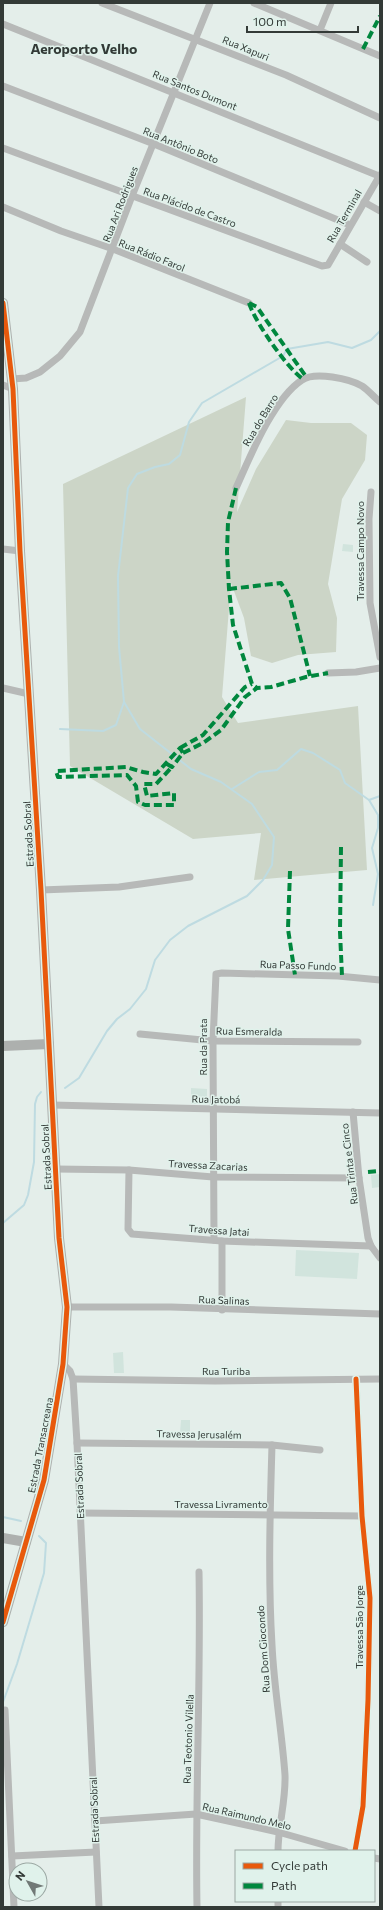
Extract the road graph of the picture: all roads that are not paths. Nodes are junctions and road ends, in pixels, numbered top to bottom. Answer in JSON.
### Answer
{"nodes":[{"id":1,"x":102,"y":3,"type":"edge"},
{"id":2,"x":210,"y":3,"type":"edge"},
{"id":3,"x":254,"y":3,"type":"edge"},
{"id":4,"x":331,"y":3,"type":"edge"},
{"id":5,"x":271,"y":6,"type":"edge"},
{"id":6,"x":3,"y":24,"type":"edge"},
{"id":7,"x":320,"y":30,"type":"junction"},
{"id":8,"x":197,"y":39,"type":"junction"},
{"id":9,"x":380,"y":56,"type":"edge"},
{"id":10,"x":3,"y":86,"type":"edge"},
{"id":11,"x":174,"y":93,"type":"junction"},
{"id":12,"x":380,"y":118,"type":"edge"},
{"id":13,"x":154,"y":144,"type":"junction"},
{"id":14,"x":3,"y":148,"type":"edge"},
{"id":15,"x":379,"y":176,"type":"edge"},
{"id":16,"x":132,"y":196,"type":"junction"},
{"id":17,"x":364,"y":202,"type":"junction"},
{"id":18,"x":3,"y":207,"type":"edge"},
{"id":19,"x":380,"y":211,"type":"edge"},
{"id":20,"x":350,"y":225,"type":"junction"},
{"id":21,"x":340,"y":244,"type":"junction"},
{"id":22,"x":113,"y":249,"type":"junction"},
{"id":23,"x":367,"y":262,"type":"dead end"},
{"id":24,"x":325,"y":265,"type":"joint"},
{"id":25,"x":3,"y":304,"type":"edge"},
{"id":26,"x":248,"y":304,"type":"dead end"},
{"id":27,"x":9,"y":384,"type":"edge"},
{"id":28,"x":380,"y":402,"type":"edge"},
{"id":29,"x":236,"y":488,"type":"dead end"},
{"id":30,"x":371,"y":492,"type":"dead end"},
{"id":31,"x":3,"y":549,"type":"edge"},
{"id":32,"x":20,"y":551,"type":"junction"},
{"id":33,"x":380,"y":657,"type":"edge"},
{"id":34,"x":380,"y":668,"type":"edge"},
{"id":35,"x":328,"y":673,"type":"dead end"},
{"id":36,"x":3,"y":688,"type":"edge"},
{"id":37,"x":29,"y":694,"type":"junction"},
{"id":38,"x":190,"y":877,"type":"dead end"},
{"id":39,"x":41,"y":890,"type":"junction"},
{"id":40,"x":216,"y":974,"type":"joint"},
{"id":41,"x":380,"y":980,"type":"edge"},
{"id":42,"x":140,"y":1034,"type":"dead end"},
{"id":43,"x":213,"y":1040,"type":"junction"},
{"id":44,"x":358,"y":1042,"type":"dead end"},
{"id":45,"x":49,"y":1044,"type":"junction"},
{"id":46,"x":3,"y":1046,"type":"edge"},
{"id":47,"x":52,"y":1105,"type":"junction"},
{"id":48,"x":213,"y":1109,"type":"junction"},
{"id":49,"x":353,"y":1112,"type":"junction"},
{"id":50,"x":380,"y":1113,"type":"edge"},
{"id":51,"x":56,"y":1169,"type":"junction"},
{"id":52,"x":129,"y":1170,"type":"junction"},
{"id":53,"x":213,"y":1177,"type":"junction"},
{"id":54,"x":359,"y":1178,"type":"junction"},
{"id":55,"x":214,"y":1240,"type":"junction"},
{"id":56,"x":222,"y":1241,"type":"junction"},
{"id":57,"x":371,"y":1246,"type":"junction"},
{"id":58,"x":380,"y":1258,"type":"edge"},
{"id":59,"x":67,"y":1307,"type":"junction"},
{"id":60,"x":222,"y":1310,"type":"junction"},
{"id":61,"x":380,"y":1314,"type":"edge"},
{"id":62,"x":63,"y":1364,"type":"junction"},
{"id":63,"x":73,"y":1379,"type":"junction"},
{"id":64,"x":356,"y":1379,"type":"junction"},
{"id":65,"x":380,"y":1379,"type":"edge"},
{"id":66,"x":77,"y":1443,"type":"junction"},
{"id":67,"x":272,"y":1445,"type":"junction"},
{"id":68,"x":320,"y":1450,"type":"dead end"},
{"id":69,"x":80,"y":1513,"type":"junction"},
{"id":70,"x":270,"y":1514,"type":"junction"},
{"id":71,"x":362,"y":1516,"type":"junction"},
{"id":72,"x":3,"y":1538,"type":"edge"},
{"id":73,"x":26,"y":1542,"type":"junction"},
{"id":74,"x":199,"y":1572,"type":"dead end"},
{"id":75,"x":3,"y":1622,"type":"edge"},
{"id":76,"x":5,"y":1710,"type":"dead end"},
{"id":77,"x":196,"y":1814,"type":"junction"},
{"id":78,"x":95,"y":1821,"type":"junction"},
{"id":79,"x":278,"y":1832,"type":"junction"},
{"id":80,"x":278,"y":1850,"type":"edge"},
{"id":81,"x":341,"y":1850,"type":"edge"},
{"id":82,"x":355,"y":1850,"type":"edge"},
{"id":83,"x":96,"y":1852,"type":"junction"},
{"id":84,"x":12,"y":1856,"type":"junction"},
{"id":85,"x":10,"y":1907,"type":"edge"},
{"id":86,"x":14,"y":1907,"type":"edge"},
{"id":87,"x":99,"y":1907,"type":"edge"},
{"id":88,"x":197,"y":1907,"type":"edge"}],
"edges":[{"from":1,"to":8,"type":"street","name":"Rua Xapuri"},
{"from":2,"to":8,"type":"street","name":"Rua Ari Rodrigues"},
{"from":3,"to":5,"type":"street"},
{"from":4,"to":7,"type":"street"},
{"from":5,"to":7,"type":"street"},
{"from":6,"to":11,"type":"street","name":"Rua Santos Dumont"},
{"from":7,"to":9,"type":"street"},
{"from":8,"to":11,"type":"street","name":"Rua Ari Rodrigues"},
{"from":8,"to":12,"type":"street","name":"Rua Xapuri"},
{"from":10,"to":13,"type":"street","name":"Rua Antônio Boto"},
{"from":11,"to":13,"type":"street","name":"Rua Ari Rodrigues"},
{"from":11,"to":15,"type":"street","name":"Rua Santos Dumont"},
{"from":13,"to":16,"type":"street","name":"Rua Ari Rodrigues"},
{"from":13,"to":20,"type":"street","name":"Rua Antônio Boto"},
{"from":14,"to":16,"type":"street","name":"Rua Plácido de Castro"},
{"from":15,"to":17,"type":"street","name":"Rua Terminal"},
{"from":16,"to":22,"type":"street","name":"Rua Ari Rodrigues"},
{"from":16,"to":24,"type":"street","name":"Rua Plácido de Castro"},
{"from":17,"to":19,"type":"street"},
{"from":17,"to":20,"type":"street","name":"Rua Terminal"},
{"from":18,"to":22,"type":"street","name":"Rua Rádio Farol"},
{"from":20,"to":21,"type":"street","name":"Rua Terminal"},
{"from":21,"to":23,"type":"street"},
{"from":21,"to":24,"type":"street","name":"Rua Terminal"},
{"from":22,"to":26,"type":"street","name":"Rua Rádio Farol"},
{"from":22,"to":27,"type":"street","name":"Rua Ari Rodrigues"},
{"from":25,"to":27,"type":"street","name":"Estrada Sobral"},
{"from":27,"to":32,"type":"street","name":"Estrada Sobral"},
{"from":28,"to":29,"type":"street","name":"Rua do Barro"},
{"from":30,"to":33,"type":"street","name":"Travessa Campo Novo"},
{"from":31,"to":32,"type":"street"},
{"from":32,"to":37,"type":"street","name":"Estrada Sobral"},
{"from":34,"to":35,"type":"street"},
{"from":36,"to":37,"type":"street"},
{"from":37,"to":39,"type":"street","name":"Estrada Sobral"},
{"from":38,"to":39,"type":"street"},
{"from":39,"to":45,"type":"street","name":"Estrada Sobral"},
{"from":40,"to":41,"type":"street","name":"Rua Passo Fundo"},
{"from":40,"to":43,"type":"street","name":"Rua da Prata"},
{"from":42,"to":43,"type":"street","name":"Rua Esmeralda"},
{"from":43,"to":44,"type":"street","name":"Rua Esmeralda"},
{"from":43,"to":48,"type":"street","name":"Rua da Prata"},
{"from":45,"to":46,"type":"street"},
{"from":45,"to":47,"type":"street","name":"Estrada Sobral"},
{"from":47,"to":48,"type":"street","name":"Rua Jatobá"},
{"from":47,"to":51,"type":"street","name":"Estrada Sobral"},
{"from":48,"to":49,"type":"street","name":"Rua Jatobá"},
{"from":48,"to":53,"type":"street","name":"Rua da Prata"},
{"from":49,"to":50,"type":"street","name":"Rua Jatobá"},
{"from":49,"to":54,"type":"street","name":"Rua Trinta e Cinco"},
{"from":51,"to":52,"type":"street","name":"Travessa Zacarias"},
{"from":51,"to":59,"type":"street","name":"Estrada Sobral"},
{"from":52,"to":53,"type":"street","name":"Travessa Zacarias"},
{"from":52,"to":55,"type":"street","name":"Travessa Jatai"},
{"from":53,"to":54,"type":"street","name":"Travessa Zacarias"},
{"from":53,"to":55,"type":"street","name":"Rua da Prata"},
{"from":54,"to":57,"type":"street","name":"Rua Trinta e Cinco"},
{"from":55,"to":56,"type":"street","name":"Travessa Jatai"},
{"from":56,"to":57,"type":"street","name":"Travessa Jatai"},
{"from":56,"to":60,"type":"street"},
{"from":57,"to":58,"type":"street","name":"Rua Trinta e Cinco"},
{"from":59,"to":60,"type":"street","name":"Rua Salinas"},
{"from":59,"to":62,"type":"street","name":"Estrada Sobral"},
{"from":60,"to":61,"type":"street","name":"Rua Salinas"},
{"from":62,"to":63,"type":"street"},
{"from":62,"to":73,"type":"street","name":"Estrada Transacreana"},
{"from":63,"to":64,"type":"street","name":"Rua Turiba"},
{"from":63,"to":66,"type":"street","name":"Estrada Sobral"},
{"from":64,"to":65,"type":"street","name":"Rua Turiba"},
{"from":64,"to":71,"type":"street","name":"Travessa São Jorge"},
{"from":66,"to":67,"type":"street","name":"Travessa Jerusalém"},
{"from":66,"to":69,"type":"street","name":"Estrada Sobral"},
{"from":67,"to":68,"type":"street","name":"Travessa Jerusalém"},
{"from":67,"to":70,"type":"street","name":"Rua Dom Giocondo"},
{"from":69,"to":70,"type":"street","name":"Travessa Livramento"},
{"from":69,"to":78,"type":"street","name":"Estrada Sobral"},
{"from":70,"to":71,"type":"street","name":"Travessa Livramento"},
{"from":70,"to":79,"type":"street","name":"Rua Dom Giocondo"},
{"from":71,"to":82,"type":"street","name":"Travessa São Jorge"},
{"from":72,"to":73,"type":"street"},
{"from":73,"to":75,"type":"street","name":"Estrada Transacreana"},
{"from":74,"to":77,"type":"street","name":"Rua Teotonio Vilella"},
{"from":76,"to":84,"type":"street"},
{"from":77,"to":78,"type":"street","name":"Rua Raimundo Melo"},
{"from":77,"to":79,"type":"street","name":"Rua Raimundo Melo"},
{"from":77,"to":88,"type":"street","name":"Rua Teotonio Vilella"},
{"from":78,"to":83,"type":"street","name":"Estrada Sobral"},
{"from":79,"to":80,"type":"street","name":"Rua Dom Giocondo"},
{"from":79,"to":81,"type":"street","name":"Rua Raimundo Melo"},
{"from":83,"to":84,"type":"street"},
{"from":83,"to":87,"type":"street","name":"Estrada Sobral"},
{"from":84,"to":86,"type":"street"},
{"from":85,"to":86,"type":"street"}]}
